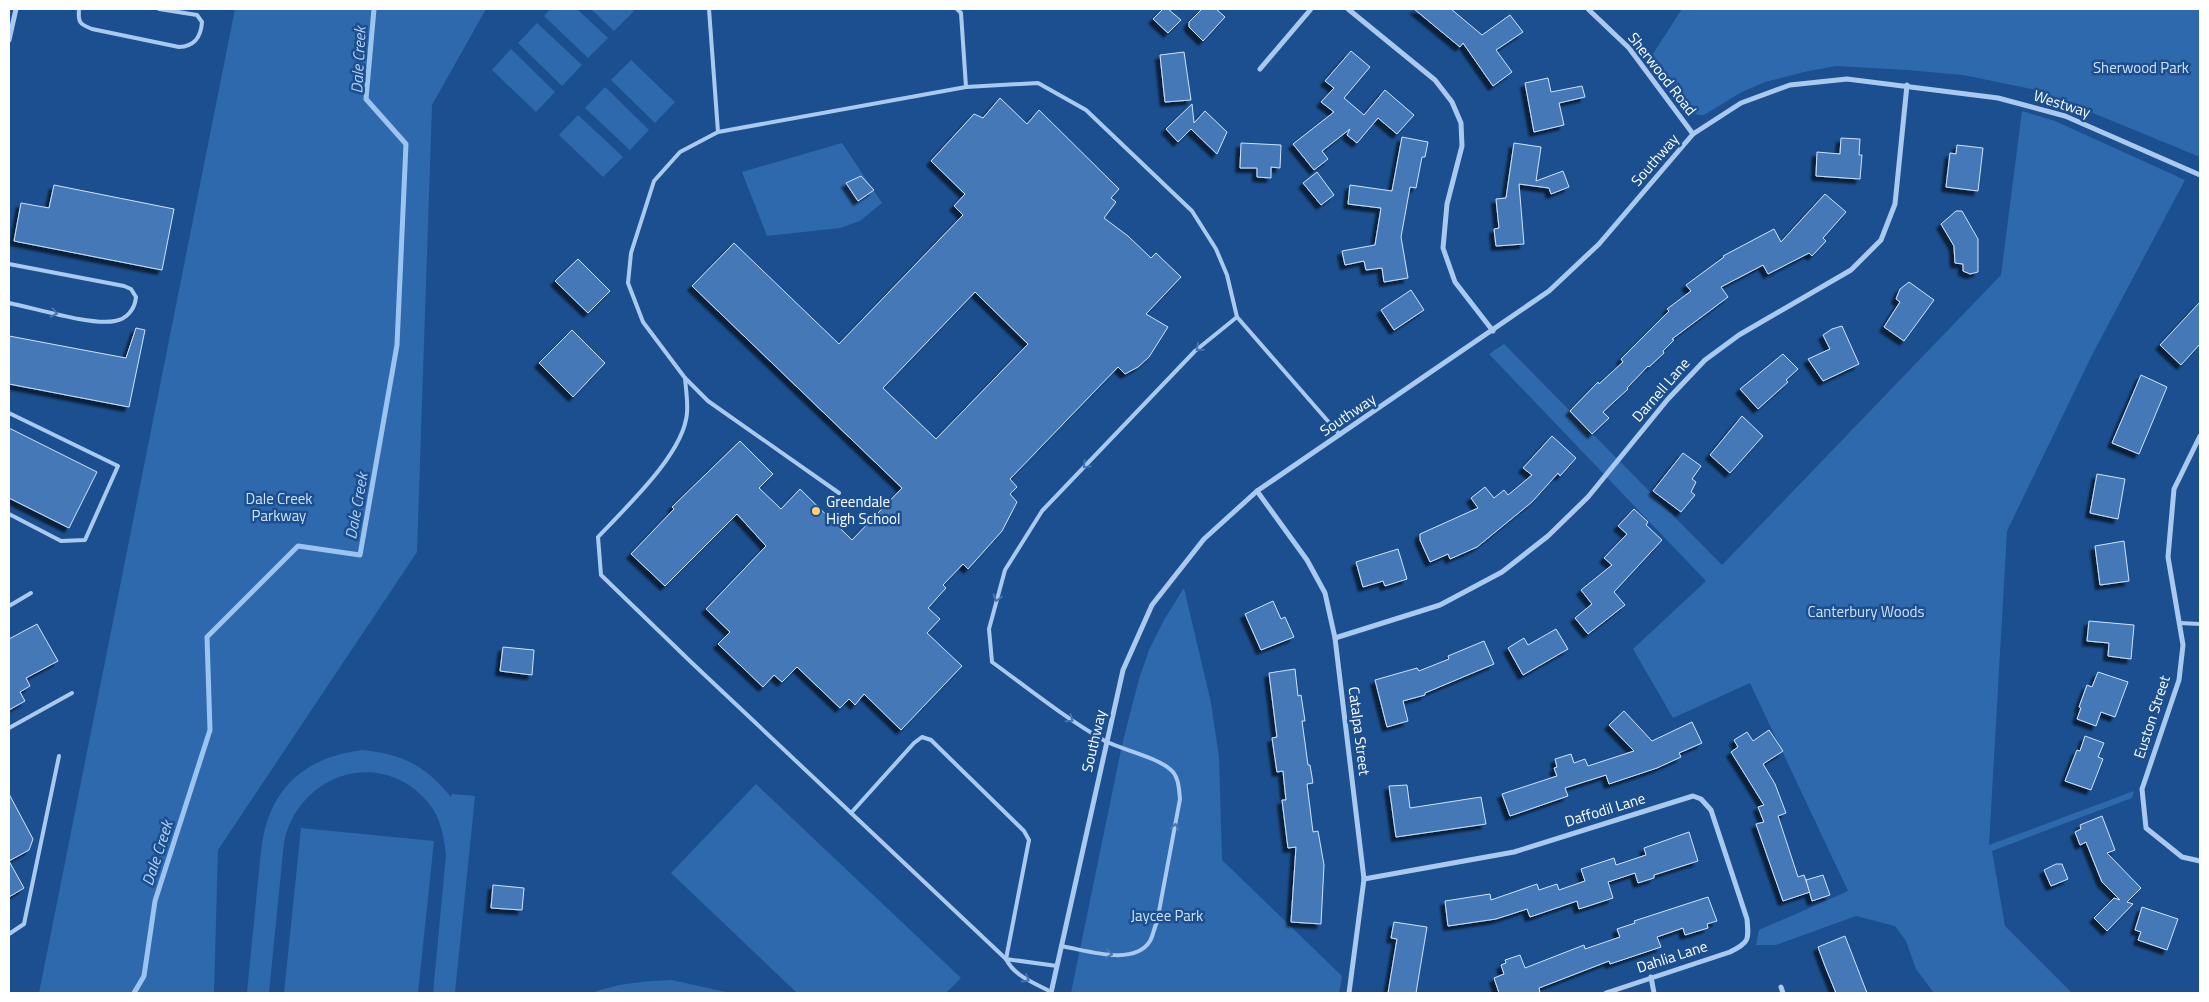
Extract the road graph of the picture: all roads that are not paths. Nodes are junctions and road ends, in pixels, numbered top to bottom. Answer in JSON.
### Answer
{"nodes":[{"id":1,"x":16,"y":9,"type":"edge"},
{"id":2,"x":79,"y":9,"type":"edge"},
{"id":3,"x":159,"y":9,"type":"edge"},
{"id":4,"x":709,"y":9,"type":"edge"},
{"id":5,"x":957,"y":9,"type":"edge"},
{"id":6,"x":1311,"y":9,"type":"edge"},
{"id":7,"x":1348,"y":9,"type":"edge"},
{"id":8,"x":1588,"y":9,"type":"edge"},
{"id":9,"x":9,"y":40,"type":"edge"},
{"id":10,"x":1260,"y":69,"type":"dead end"},
{"id":11,"x":1907,"y":85,"type":"junction"},
{"id":12,"x":966,"y":87,"type":"junction"},
{"id":13,"x":718,"y":132,"type":"junction"},
{"id":14,"x":1693,"y":134,"type":"junction"},
{"id":15,"x":2200,"y":175,"type":"edge"},
{"id":16,"x":9,"y":264,"type":"edge"},
{"id":17,"x":9,"y":303,"type":"edge"},
{"id":18,"x":1237,"y":317,"type":"junction"},
{"id":19,"x":1493,"y":331,"type":"junction"},
{"id":20,"x":685,"y":378,"type":"junction"},
{"id":21,"x":9,"y":414,"type":"edge"},
{"id":22,"x":1340,"y":435,"type":"junction"},
{"id":23,"x":2200,"y":436,"type":"edge"},
{"id":24,"x":1257,"y":491,"type":"junction"},
{"id":25,"x":839,"y":493,"type":"dead end"},
{"id":26,"x":9,"y":514,"type":"edge"},
{"id":27,"x":31,"y":593,"type":"dead end"},
{"id":28,"x":9,"y":606,"type":"edge"},
{"id":29,"x":2180,"y":622,"type":"junction"},
{"id":30,"x":2200,"y":624,"type":"edge"},
{"id":31,"x":1335,"y":638,"type":"junction"},
{"id":32,"x":72,"y":693,"type":"dead end"},
{"id":33,"x":9,"y":728,"type":"edge"},
{"id":34,"x":1107,"y":742,"type":"junction"},
{"id":35,"x":59,"y":756,"type":"dead end"},
{"id":36,"x":851,"y":813,"type":"junction"},
{"id":37,"x":2200,"y":861,"type":"edge"},
{"id":38,"x":1364,"y":880,"type":"junction"},
{"id":39,"x":9,"y":934,"type":"edge"},
{"id":40,"x":1745,"y":944,"type":"joint"},
{"id":41,"x":1061,"y":946,"type":"junction"},
{"id":42,"x":1006,"y":959,"type":"junction"},
{"id":43,"x":1057,"y":966,"type":"junction"},
{"id":44,"x":1651,"y":977,"type":"junction"},
{"id":45,"x":1781,"y":987,"type":"dead end"},
{"id":46,"x":1051,"y":993,"type":"edge"},
{"id":47,"x":1349,"y":993,"type":"edge"},
{"id":48,"x":1606,"y":993,"type":"edge"},
{"id":49,"x":1654,"y":993,"type":"edge"},
{"id":50,"x":1783,"y":993,"type":"edge"}],
"edges":[{"from":1,"to":9,"type":"street"},
{"from":2,"to":3,"type":"lane"},
{"from":4,"to":13,"type":"lane"},
{"from":5,"to":12,"type":"lane"},
{"from":6,"to":10,"type":"street"},
{"from":7,"to":19,"type":"street"},
{"from":8,"to":14,"type":"street","name":"Sherwood Road"},
{"from":11,"to":14,"type":"street","name":"Southway"},
{"from":11,"to":15,"type":"street","name":"Westway"},
{"from":11,"to":31,"type":"street","name":"Darnell Lane"},
{"from":12,"to":13,"type":"lane"},
{"from":12,"to":18,"type":"lane"},
{"from":13,"to":20,"type":"lane"},
{"from":14,"to":19,"type":"street","name":"Southway"},
{"from":17,"to":16,"type":"lane","one_way":true},
{"from":18,"to":22,"type":"lane"},
{"from":18,"to":34,"type":"lane","one_way":true},
{"from":19,"to":22,"type":"street","name":"Southway"},
{"from":20,"to":25,"type":"lane"},
{"from":20,"to":36,"type":"lane"},
{"from":21,"to":26,"type":"lane"},
{"from":22,"to":24,"type":"street","name":"Southway"},
{"from":23,"to":29,"type":"street","name":"Euston Street"},
{"from":24,"to":31,"type":"street","name":"Catalpa Street"},
{"from":24,"to":34,"type":"street","name":"Southway"},
{"from":27,"to":28,"type":"lane"},
{"from":29,"to":30,"type":"lane"},
{"from":29,"to":37,"type":"street","name":"Euston Street"},
{"from":31,"to":38,"type":"street","name":"Catalpa Street"},
{"from":32,"to":33,"type":"lane"},
{"from":34,"to":41,"type":"street","name":"Southway"},
{"from":41,"to":34,"type":"lane","one_way":true},
{"from":35,"to":39,"type":"lane"},
{"from":36,"to":42,"type":"lane"},
{"from":36,"to":42,"type":"lane"},
{"from":38,"to":40,"type":"street","name":"Daffodil Lane"},
{"from":38,"to":47,"type":"street","name":"Catalpa Street"},
{"from":40,"to":44,"type":"street","name":"Dahlia Lane"},
{"from":41,"to":43,"type":"street","name":"Southway"},
{"from":42,"to":43,"type":"lane"},
{"from":42,"to":46,"type":"lane","one_way":true},
{"from":43,"to":46,"type":"street","name":"Southway"},
{"from":44,"to":48,"type":"street","name":"Dahlia Lane"},
{"from":44,"to":49,"type":"street"},
{"from":45,"to":50,"type":"street"}]}
